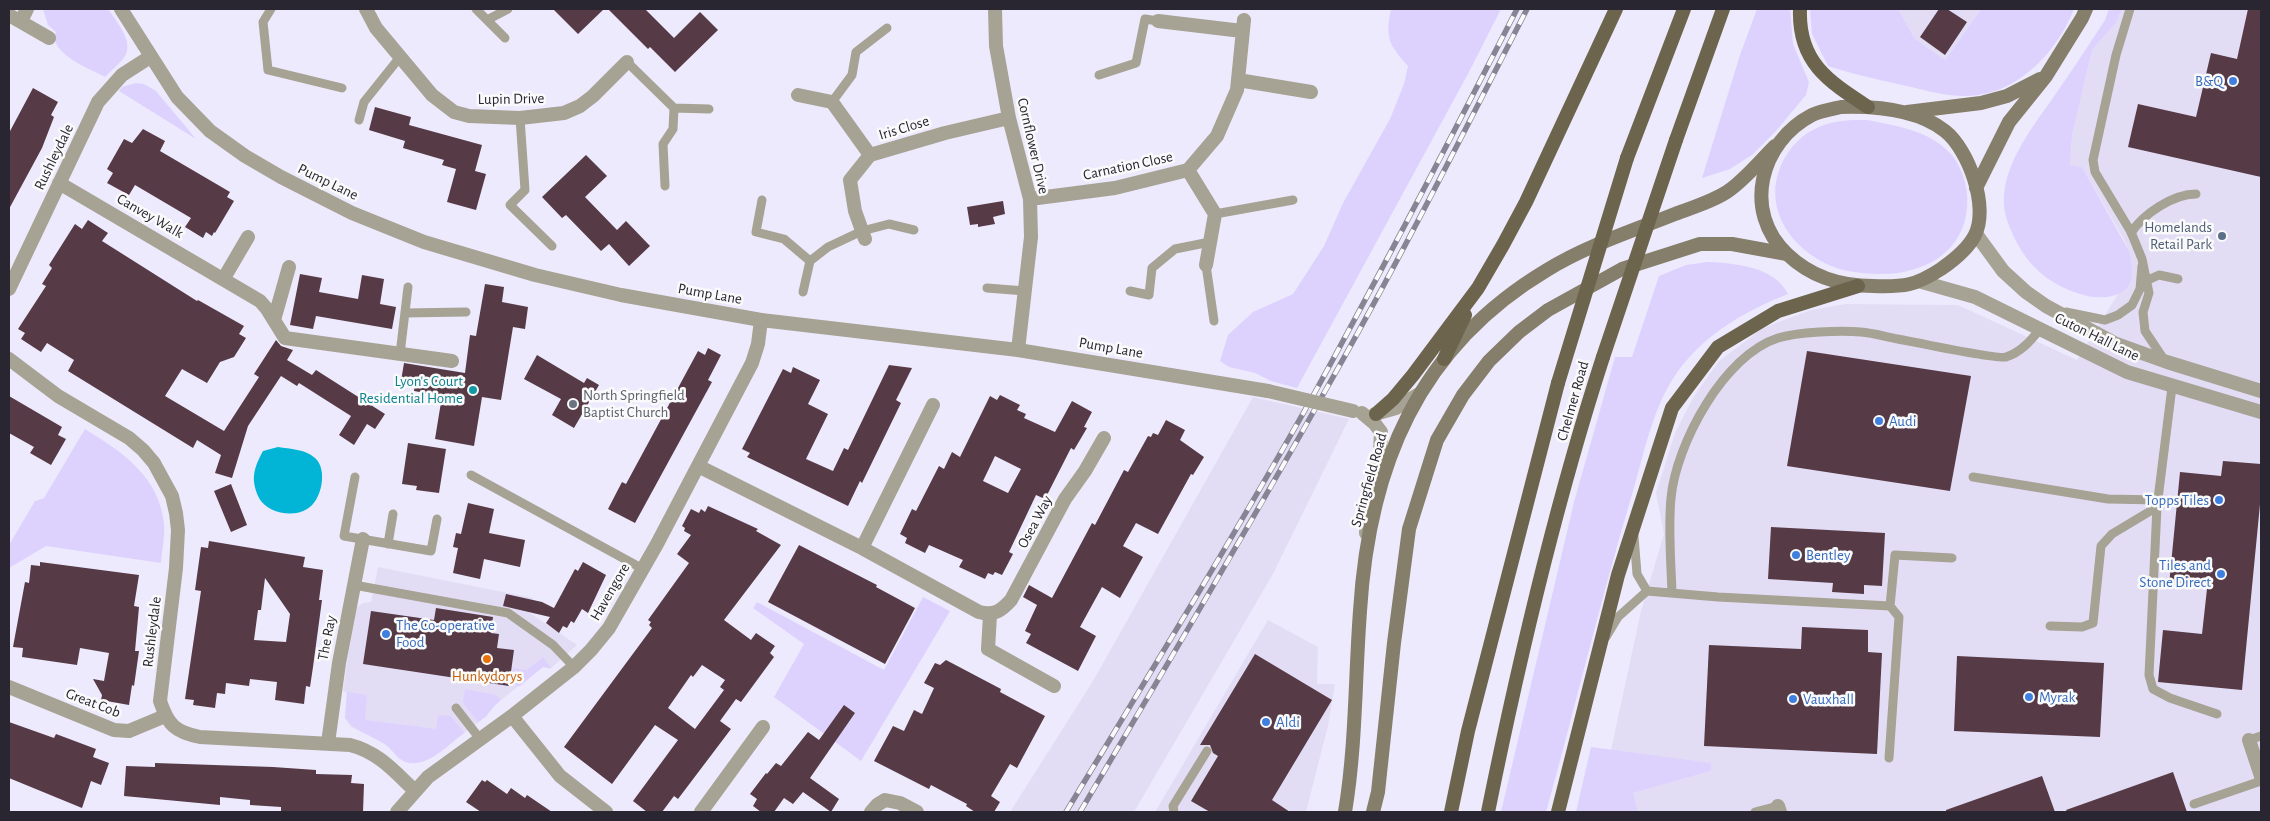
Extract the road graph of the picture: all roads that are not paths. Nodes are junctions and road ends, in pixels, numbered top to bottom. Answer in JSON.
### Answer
{"nodes":[{"id":1,"x":121,"y":9,"type":"edge"},
{"id":2,"x":132,"y":9,"type":"edge"},
{"id":3,"x":271,"y":9,"type":"edge"},
{"id":4,"x":366,"y":9,"type":"edge"},
{"id":5,"x":476,"y":9,"type":"edge"},
{"id":6,"x":508,"y":9,"type":"edge"},
{"id":7,"x":995,"y":9,"type":"edge"},
{"id":8,"x":1616,"y":9,"type":"edge"},
{"id":9,"x":1684,"y":9,"type":"edge"},
{"id":10,"x":1723,"y":9,"type":"edge"},
{"id":11,"x":1800,"y":9,"type":"edge"},
{"id":12,"x":2086,"y":9,"type":"edge"},
{"id":13,"x":2130,"y":9,"type":"edge"},
{"id":14,"x":19,"y":15,"type":"edge"},
{"id":15,"x":487,"y":20,"type":"junction"},
{"id":16,"x":1158,"y":21,"type":"joint"},
{"id":17,"x":134,"y":28,"type":"junction"},
{"id":18,"x":887,"y":28,"type":"dead end"},
{"id":19,"x":49,"y":38,"type":"dead end"},
{"id":20,"x":505,"y":38,"type":"dead end"},
{"id":21,"x":400,"y":57,"type":"junction"},
{"id":22,"x":150,"y":58,"type":"junction"},
{"id":23,"x":627,"y":62,"type":"joint"},
{"id":24,"x":1099,"y":75,"type":"dead end"},
{"id":25,"x":2046,"y":76,"type":"junction"},
{"id":26,"x":1238,"y":80,"type":"junction"},
{"id":27,"x":342,"y":88,"type":"dead end"},
{"id":28,"x":1311,"y":92,"type":"dead end"},
{"id":29,"x":798,"y":95,"type":"dead end"},
{"id":30,"x":832,"y":102,"type":"junction"},
{"id":31,"x":1868,"y":106,"type":"junction"},
{"id":32,"x":674,"y":108,"type":"junction"},
{"id":33,"x":709,"y":109,"type":"dead end"},
{"id":34,"x":1902,"y":113,"type":"junction"},
{"id":35,"x":520,"y":118,"type":"junction"},
{"id":36,"x":1008,"y":118,"type":"junction"},
{"id":37,"x":359,"y":120,"type":"dead end"},
{"id":38,"x":1775,"y":146,"type":"junction"},
{"id":39,"x":870,"y":155,"type":"junction"},
{"id":40,"x":1188,"y":170,"type":"junction"},
{"id":41,"x":59,"y":183,"type":"junction"},
{"id":42,"x":665,"y":186,"type":"dead end"},
{"id":43,"x":1976,"y":188,"type":"junction"},
{"id":44,"x":2196,"y":194,"type":"dead end"},
{"id":45,"x":1030,"y":199,"type":"junction"},
{"id":46,"x":762,"y":200,"type":"dead end"},
{"id":47,"x":1293,"y":200,"type":"dead end"},
{"id":48,"x":1215,"y":214,"type":"junction"},
{"id":49,"x":914,"y":230,"type":"dead end"},
{"id":50,"x":2131,"y":233,"type":"junction"},
{"id":51,"x":1976,"y":234,"type":"junction"},
{"id":52,"x":864,"y":235,"type":"junction"},
{"id":53,"x":248,"y":237,"type":"dead end"},
{"id":54,"x":1210,"y":242,"type":"junction"},
{"id":55,"x":552,"y":246,"type":"dead end"},
{"id":56,"x":1787,"y":254,"type":"junction"},
{"id":57,"x":2142,"y":259,"type":"junction"},
{"id":58,"x":810,"y":261,"type":"junction"},
{"id":59,"x":1206,"y":265,"type":"joint"},
{"id":60,"x":289,"y":267,"type":"dead end"},
{"id":61,"x":224,"y":278,"type":"junction"},
{"id":62,"x":2178,"y":279,"type":"dead end"},
{"id":63,"x":2148,"y":280,"type":"junction"},
{"id":64,"x":1922,"y":282,"type":"junction"},
{"id":65,"x":1858,"y":286,"type":"junction"},
{"id":66,"x":408,"y":287,"type":"dead end"},
{"id":67,"x":987,"y":288,"type":"dead end"},
{"id":68,"x":1478,"y":288,"type":"junction"},
{"id":69,"x":9,"y":289,"type":"edge"},
{"id":70,"x":1025,"y":291,"type":"junction"},
{"id":71,"x":1130,"y":291,"type":"dead end"},
{"id":72,"x":803,"y":292,"type":"dead end"},
{"id":73,"x":2046,"y":306,"type":"junction"},
{"id":74,"x":466,"y":312,"type":"dead end"},
{"id":75,"x":405,"y":313,"type":"junction"},
{"id":76,"x":274,"y":320,"type":"junction"},
{"id":77,"x":761,"y":320,"type":"junction"},
{"id":78,"x":1214,"y":321,"type":"dead end"},
{"id":79,"x":2041,"y":328,"type":"junction"},
{"id":80,"x":1018,"y":350,"type":"junction"},
{"id":81,"x":400,"y":354,"type":"junction"},
{"id":82,"x":9,"y":359,"type":"edge"},
{"id":83,"x":1444,"y":359,"type":"junction"},
{"id":84,"x":452,"y":361,"type":"dead end"},
{"id":85,"x":2167,"y":362,"type":"junction"},
{"id":86,"x":2172,"y":387,"type":"junction"},
{"id":87,"x":2261,"y":391,"type":"edge"},
{"id":88,"x":1419,"y":394,"type":"junction"},
{"id":89,"x":934,"y":405,"type":"dead end"},
{"id":90,"x":1364,"y":412,"type":"junction"},
{"id":91,"x":2261,"y":412,"type":"edge"},
{"id":92,"x":1104,"y":438,"type":"dead end"},
{"id":93,"x":698,"y":466,"type":"junction"},
{"id":94,"x":470,"y":475,"type":"dead end"},
{"id":95,"x":355,"y":477,"type":"dead end"},
{"id":96,"x":1973,"y":477,"type":"dead end"},
{"id":97,"x":2158,"y":503,"type":"junction"},
{"id":98,"x":393,"y":514,"type":"dead end"},
{"id":99,"x":437,"y":519,"type":"dead end"},
{"id":100,"x":1634,"y":528,"type":"junction"},
{"id":101,"x":363,"y":539,"type":"junction"},
{"id":102,"x":388,"y":544,"type":"junction"},
{"id":103,"x":862,"y":548,"type":"junction"},
{"id":104,"x":1365,"y":556,"type":"junction"},
{"id":105,"x":1952,"y":558,"type":"dead end"},
{"id":106,"x":643,"y":569,"type":"junction"},
{"id":107,"x":354,"y":585,"type":"junction"},
{"id":108,"x":1647,"y":591,"type":"junction"},
{"id":109,"x":1672,"y":593,"type":"junction"},
{"id":110,"x":1890,"y":606,"type":"junction"},
{"id":111,"x":990,"y":615,"type":"junction"},
{"id":112,"x":2050,"y":626,"type":"dead end"},
{"id":113,"x":1599,"y":649,"type":"junction"},
{"id":114,"x":574,"y":667,"type":"junction"},
{"id":115,"x":9,"y":686,"type":"edge"},
{"id":116,"x":1054,"y":686,"type":"dead end"},
{"id":117,"x":456,"y":708,"type":"dead end"},
{"id":118,"x":2218,"y":714,"type":"dead end"},
{"id":119,"x":165,"y":716,"type":"junction"},
{"id":120,"x":512,"y":716,"type":"junction"},
{"id":121,"x":763,"y":727,"type":"dead end"},
{"id":122,"x":2255,"y":738,"type":"edge"},
{"id":123,"x":480,"y":739,"type":"junction"},
{"id":124,"x":328,"y":744,"type":"junction"},
{"id":125,"x":1207,"y":751,"type":"dead end"},
{"id":126,"x":1889,"y":758,"type":"dead end"},
{"id":127,"x":2261,"y":776,"type":"edge"},
{"id":128,"x":2261,"y":780,"type":"edge"},
{"id":129,"x":414,"y":790,"type":"junction"},
{"id":130,"x":2194,"y":804,"type":"dead end"},
{"id":131,"x":1779,"y":809,"type":"edge"},
{"id":132,"x":397,"y":812,"type":"edge"},
{"id":133,"x":606,"y":812,"type":"edge"},
{"id":134,"x":701,"y":812,"type":"edge"},
{"id":135,"x":871,"y":812,"type":"edge"},
{"id":136,"x":917,"y":812,"type":"edge"},
{"id":137,"x":1174,"y":812,"type":"edge"},
{"id":138,"x":1345,"y":812,"type":"edge"},
{"id":139,"x":1373,"y":812,"type":"edge"},
{"id":140,"x":1451,"y":812,"type":"edge"},
{"id":141,"x":1488,"y":812,"type":"edge"},
{"id":142,"x":1558,"y":812,"type":"edge"},
{"id":143,"x":1755,"y":812,"type":"edge"}],
"edges":[{"from":1,"to":17,"type":"street","name":"Pump Lane"},
{"from":2,"to":17,"type":"street","name":"Pump Lane"},
{"from":3,"to":27,"type":"lane"},
{"from":4,"to":21,"type":"street","name":"Lupin Drive"},
{"from":5,"to":15,"type":"lane"},
{"from":6,"to":15,"type":"lane"},
{"from":7,"to":36,"type":"street","name":"Cornflower Drive"},
{"from":8,"to":68,"type":"main road"},
{"from":9,"to":140,"type":"main road","name":"Chelmer Road","bridge":true},
{"from":10,"to":141,"type":"main road","name":"Chelmer Road","bridge":true},
{"from":11,"to":31,"type":"main road"},
{"from":12,"to":25,"type":"main road"},
{"from":13,"to":50,"type":"lane"},
{"from":14,"to":19,"type":"street"},
{"from":15,"to":20,"type":"lane"},
{"from":16,"to":24,"type":"lane"},
{"from":16,"to":26,"type":"street","name":"Carnation Close"},
{"from":17,"to":22,"type":"street","name":"Pump Lane"},
{"from":18,"to":30,"type":"lane"},
{"from":21,"to":35,"type":"street","name":"Lupin Drive"},
{"from":21,"to":37,"type":"lane"},
{"from":22,"to":41,"type":"street","name":"Rushleydale"},
{"from":22,"to":77,"type":"street","name":"Pump Lane"},
{"from":23,"to":32,"type":"lane"},
{"from":23,"to":35,"type":"street","name":"Lupin Drive"},
{"from":25,"to":34,"type":"main road"},
{"from":25,"to":43,"type":"main road"},
{"from":26,"to":28,"type":"street"},
{"from":26,"to":40,"type":"street","name":"Carnation Close"},
{"from":29,"to":30,"type":"street"},
{"from":30,"to":39,"type":"street"},
{"from":31,"to":34,"type":"main road","name":"Springfield Road"},
{"from":31,"to":38,"type":"main road","name":"Springfield Road"},
{"from":32,"to":33,"type":"lane"},
{"from":32,"to":42,"type":"lane"},
{"from":34,"to":43,"type":"main road"},
{"from":35,"to":55,"type":"lane"},
{"from":36,"to":39,"type":"street","name":"Iris Close"},
{"from":36,"to":45,"type":"street","name":"Cornflower Drive"},
{"from":38,"to":56,"type":"main road"},
{"from":38,"to":83,"type":"main road","name":"Springfield Road"},
{"from":39,"to":52,"type":"street","name":"Iris Close"},
{"from":40,"to":45,"type":"street","name":"Carnation Close"},
{"from":40,"to":48,"type":"street"},
{"from":41,"to":61,"type":"street","name":"Canvey Walk"},
{"from":41,"to":69,"type":"street","name":"Rushleydale"},
{"from":43,"to":51,"type":"main road"},
{"from":44,"to":50,"type":"lane"},
{"from":45,"to":70,"type":"street","name":"Cornflower Drive"},
{"from":46,"to":58,"type":"lane"},
{"from":47,"to":48,"type":"lane"},
{"from":48,"to":54,"type":"street"},
{"from":49,"to":52,"type":"lane"},
{"from":50,"to":57,"type":"lane"},
{"from":51,"to":64,"type":"main road"},
{"from":51,"to":73,"type":"street","name":"Cuton Hall Lane"},
{"from":52,"to":58,"type":"lane"},
{"from":53,"to":61,"type":"street"},
{"from":54,"to":59,"type":"street"},
{"from":54,"to":71,"type":"lane"},
{"from":56,"to":65,"type":"main road"},
{"from":56,"to":139,"type":"main road"},
{"from":57,"to":63,"type":"lane"},
{"from":57,"to":73,"type":"lane"},
{"from":58,"to":72,"type":"lane"},
{"from":59,"to":78,"type":"lane"},
{"from":60,"to":76,"type":"street"},
{"from":61,"to":76,"type":"street","name":"Canvey Walk"},
{"from":62,"to":63,"type":"lane"},
{"from":63,"to":85,"type":"lane"},
{"from":64,"to":65,"type":"main road"},
{"from":64,"to":79,"type":"street","name":"Cuton Hall Lane"},
{"from":65,"to":100,"type":"main road"},
{"from":66,"to":75,"type":"lane"},
{"from":67,"to":70,"type":"lane"},
{"from":68,"to":83,"type":"main road"},
{"from":68,"to":90,"type":"main road"},
{"from":70,"to":80,"type":"street","name":"Cornflower Drive"},
{"from":73,"to":85,"type":"street","name":"Cuton Hall Lane"},
{"from":74,"to":75,"type":"lane"},
{"from":75,"to":81,"type":"lane"},
{"from":76,"to":81,"type":"street","name":"Canvey Walk"},
{"from":77,"to":80,"type":"street","name":"Pump Lane"},
{"from":77,"to":93,"type":"street","name":"Havengore"},
{"from":79,"to":86,"type":"street","name":"Cuton Hall Lane"},
{"from":79,"to":109,"type":"lane"},
{"from":80,"to":90,"type":"street","name":"Pump Lane","bridge":true},
{"from":81,"to":84,"type":"street","name":"Canvey Walk"},
{"from":82,"to":119,"type":"street","name":"Rushleydale"},
{"from":83,"to":88,"type":"main road","name":"Springfield Road"},
{"from":85,"to":87,"type":"street","name":"Cuton Hall Lane"},
{"from":86,"to":91,"type":"street","name":"Cuton Hall Lane"},
{"from":86,"to":97,"type":"lane"},
{"from":88,"to":90,"type":"street"},
{"from":88,"to":104,"type":"main road","name":"Springfield Road"},
{"from":89,"to":103,"type":"street"},
{"from":90,"to":104,"type":"street","name":"Pump Lane"},
{"from":92,"to":111,"type":"street","name":"Osea Way"},
{"from":93,"to":103,"type":"street"},
{"from":93,"to":106,"type":"street","name":"Havengore"},
{"from":94,"to":106,"type":"lane"},
{"from":95,"to":101,"type":"lane"},
{"from":96,"to":97,"type":"lane"},
{"from":97,"to":112,"type":"lane"},
{"from":97,"to":118,"type":"lane"},
{"from":98,"to":102,"type":"lane"},
{"from":99,"to":102,"type":"lane"},
{"from":100,"to":108,"type":"lane"},
{"from":100,"to":113,"type":"main road"},
{"from":101,"to":102,"type":"lane"},
{"from":101,"to":107,"type":"street","name":"The Ray"},
{"from":103,"to":111,"type":"street"},
{"from":104,"to":138,"type":"main road","name":"Springfield Road"},
{"from":105,"to":110,"type":"lane"},
{"from":106,"to":114,"type":"street","name":"Havengore"},
{"from":107,"to":114,"type":"lane"},
{"from":107,"to":124,"type":"street","name":"The Ray"},
{"from":108,"to":109,"type":"lane"},
{"from":108,"to":113,"type":"lane"},
{"from":109,"to":110,"type":"lane"},
{"from":110,"to":126,"type":"lane"},
{"from":111,"to":116,"type":"street"},
{"from":113,"to":142,"type":"main road"},
{"from":114,"to":120,"type":"street","name":"Havengore"},
{"from":115,"to":119,"type":"street","name":"Great Cob"},
{"from":117,"to":123,"type":"lane"},
{"from":119,"to":124,"type":"street"},
{"from":120,"to":123,"type":"street","name":"Havengore"},
{"from":120,"to":133,"type":"street"},
{"from":121,"to":134,"type":"street"},
{"from":122,"to":127,"type":"street"},
{"from":123,"to":129,"type":"street","name":"Havengore"},
{"from":124,"to":129,"type":"street"},
{"from":125,"to":137,"type":"lane"},
{"from":128,"to":130,"type":"lane"},
{"from":129,"to":132,"type":"street","name":"Havengore"},
{"from":131,"to":143,"type":"lane"},
{"from":135,"to":136,"type":"street"}]}
